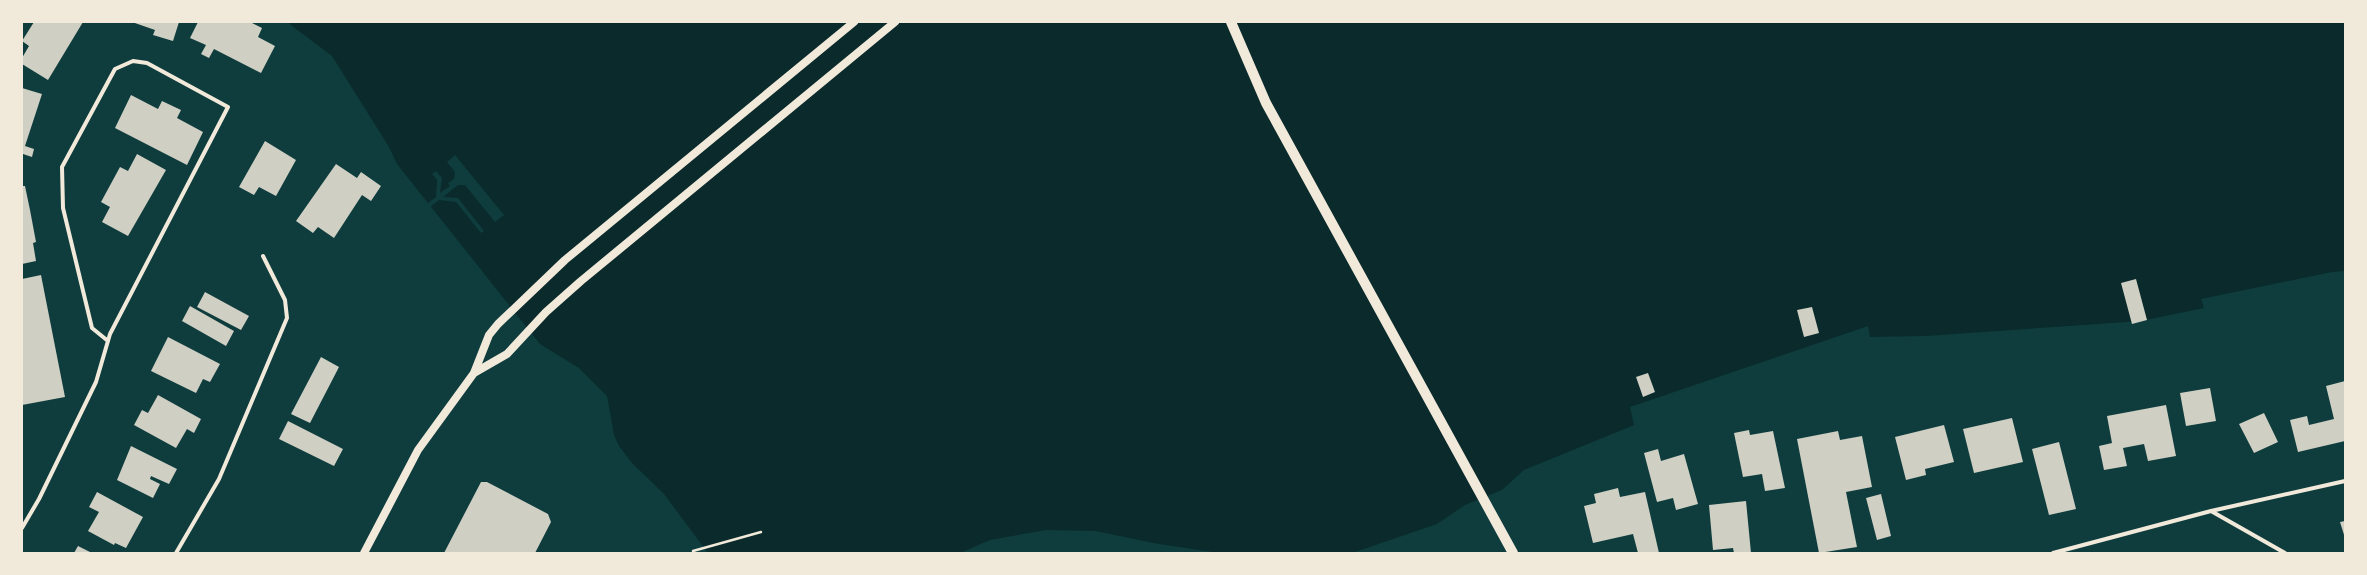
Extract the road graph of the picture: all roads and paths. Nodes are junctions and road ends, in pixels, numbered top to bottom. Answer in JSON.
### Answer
{"nodes":[{"id":1,"x":854,"y":22,"type":"edge"},
{"id":2,"x":895,"y":22,"type":"edge"},
{"id":3,"x":1232,"y":22,"type":"edge"},
{"id":4,"x":263,"y":256,"type":"dead end"},
{"id":5,"x":108,"y":341,"type":"junction"},
{"id":6,"x":474,"y":373,"type":"junction"},
{"id":7,"x":2345,"y":481,"type":"edge"},
{"id":8,"x":2211,"y":511,"type":"junction"},
{"id":9,"x":22,"y":528,"type":"edge"},
{"id":10,"x":761,"y":532,"type":"dead end"},
{"id":11,"x":693,"y":551,"type":"dead end"},
{"id":12,"x":176,"y":553,"type":"edge"},
{"id":13,"x":364,"y":553,"type":"edge"},
{"id":14,"x":1513,"y":553,"type":"edge"},
{"id":15,"x":2053,"y":553,"type":"edge"},
{"id":16,"x":2285,"y":553,"type":"edge"}],
"edges":[{"from":1,"to":6,"type":"main road"},
{"from":2,"to":6,"type":"main road"},
{"from":3,"to":14,"type":"main road"},
{"from":4,"to":12,"type":"street"},
{"from":5,"to":5,"type":"street"},
{"from":5,"to":9,"type":"street"},
{"from":6,"to":13,"type":"main road"},
{"from":7,"to":8,"type":"street"},
{"from":8,"to":15,"type":"street"},
{"from":8,"to":16,"type":"street"},
{"from":10,"to":11,"type":"path"}]}
